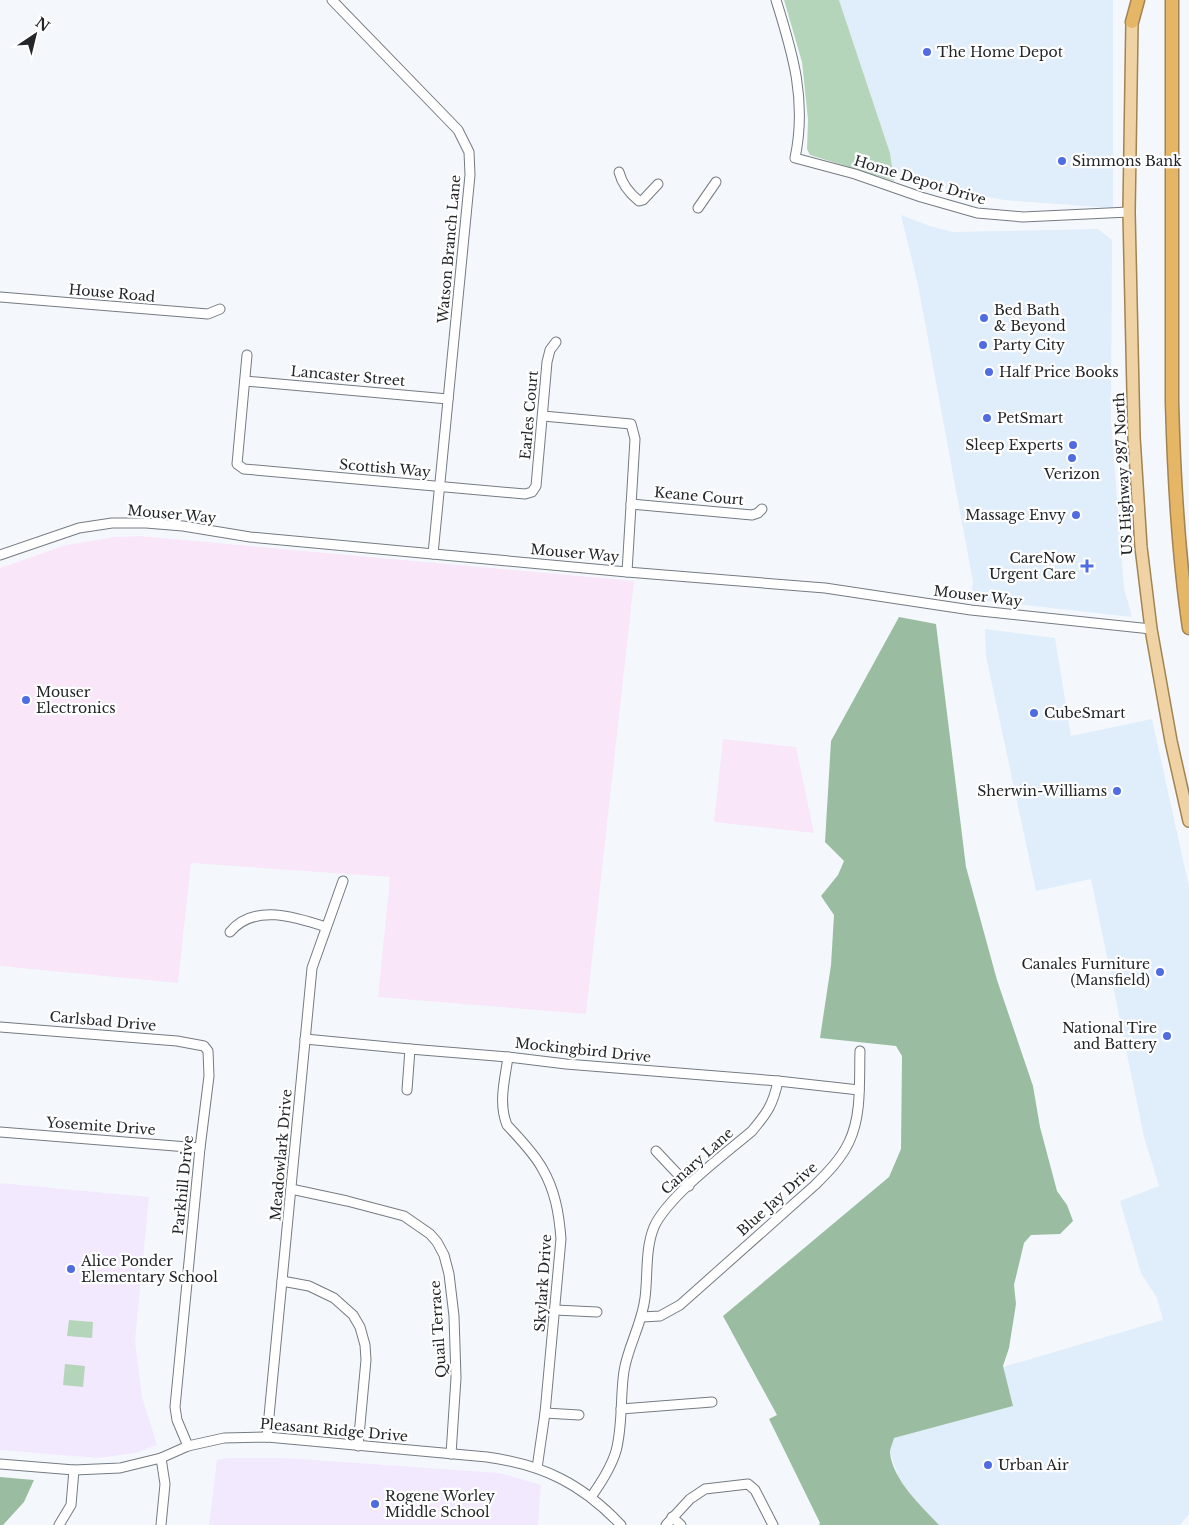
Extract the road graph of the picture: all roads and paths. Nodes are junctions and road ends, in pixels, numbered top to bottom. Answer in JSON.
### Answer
{"nodes":[{"id":1,"x":332,"y":0,"type":"edge"},
{"id":2,"x":776,"y":0,"type":"edge"},
{"id":3,"x":1133,"y":0,"type":"edge"},
{"id":4,"x":1138,"y":0,"type":"edge"},
{"id":5,"x":1172,"y":0,"type":"edge"},
{"id":6,"x":1132,"y":22,"type":"junction"},
{"id":7,"x":619,"y":172,"type":"dead end"},
{"id":8,"x":716,"y":182,"type":"dead end"},
{"id":9,"x":658,"y":184,"type":"dead end"},
{"id":10,"x":698,"y":208,"type":"dead end"},
{"id":11,"x":1129,"y":212,"type":"junction"},
{"id":12,"x":0,"y":297,"type":"edge"},
{"id":13,"x":220,"y":309,"type":"dead end"},
{"id":14,"x":556,"y":342,"type":"dead end"},
{"id":15,"x":247,"y":355,"type":"dead end"},
{"id":16,"x":245,"y":380,"type":"junction"},
{"id":17,"x":448,"y":399,"type":"junction"},
{"id":18,"x":542,"y":416,"type":"junction"},
{"id":19,"x":439,"y":487,"type":"junction"},
{"id":20,"x":532,"y":492,"type":"joint"},
{"id":21,"x":631,"y":504,"type":"junction"},
{"id":22,"x":762,"y":509,"type":"dead end"},
{"id":23,"x":0,"y":554,"type":"edge"},
{"id":24,"x":432,"y":554,"type":"junction"},
{"id":25,"x":627,"y":572,"type":"junction"},
{"id":26,"x":1189,"y":628,"type":"edge"},
{"id":27,"x":1151,"y":629,"type":"junction"},
{"id":28,"x":1189,"y":822,"type":"edge"},
{"id":29,"x":343,"y":881,"type":"dead end"},
{"id":30,"x":326,"y":927,"type":"junction"},
{"id":31,"x":230,"y":932,"type":"dead end"},
{"id":32,"x":0,"y":1027,"type":"edge"},
{"id":33,"x":305,"y":1039,"type":"junction"},
{"id":34,"x":204,"y":1046,"type":"joint"},
{"id":35,"x":410,"y":1049,"type":"junction"},
{"id":36,"x":860,"y":1051,"type":"dead end"},
{"id":37,"x":508,"y":1057,"type":"junction"},
{"id":38,"x":778,"y":1081,"type":"junction"},
{"id":39,"x":407,"y":1090,"type":"dead end"},
{"id":40,"x":859,"y":1090,"type":"junction"},
{"id":41,"x":0,"y":1132,"type":"edge"},
{"id":42,"x":200,"y":1148,"type":"junction"},
{"id":43,"x":656,"y":1151,"type":"dead end"},
{"id":44,"x":689,"y":1186,"type":"junction"},
{"id":45,"x":291,"y":1189,"type":"junction"},
{"id":46,"x":282,"y":1281,"type":"junction"},
{"id":47,"x":555,"y":1310,"type":"junction"},
{"id":48,"x":597,"y":1312,"type":"dead end"},
{"id":49,"x":642,"y":1316,"type":"junction"},
{"id":50,"x":712,"y":1402,"type":"dead end"},
{"id":51,"x":621,"y":1410,"type":"junction"},
{"id":52,"x":544,"y":1413,"type":"junction"},
{"id":53,"x":579,"y":1415,"type":"dead end"},
{"id":54,"x":267,"y":1437,"type":"junction"},
{"id":55,"x":188,"y":1446,"type":"junction"},
{"id":56,"x":358,"y":1446,"type":"junction"},
{"id":57,"x":451,"y":1454,"type":"junction"},
{"id":58,"x":161,"y":1458,"type":"junction"},
{"id":59,"x":0,"y":1464,"type":"edge"},
{"id":60,"x":537,"y":1468,"type":"junction"},
{"id":61,"x":74,"y":1470,"type":"junction"},
{"id":62,"x":591,"y":1497,"type":"junction"},
{"id":63,"x":672,"y":1517,"type":"junction"},
{"id":64,"x":59,"y":1525,"type":"edge"},
{"id":65,"x":161,"y":1525,"type":"edge"},
{"id":66,"x":620,"y":1525,"type":"edge"},
{"id":67,"x":666,"y":1525,"type":"edge"},
{"id":68,"x":680,"y":1525,"type":"edge"},
{"id":69,"x":773,"y":1525,"type":"edge"}],
"edges":[{"from":1,"to":17,"type":"street","name":"Watson Branch Lane"},
{"from":2,"to":11,"type":"street","name":"Home Depot Drive"},
{"from":3,"to":6,"type":"street","name":"US Highway 287 North"},
{"from":4,"to":6,"type":"highway"},
{"from":5,"to":26,"type":"highway"},
{"from":6,"to":11,"type":"main road","name":"US Highway 287 North"},
{"from":7,"to":9,"type":"street"},
{"from":8,"to":10,"type":"street"},
{"from":11,"to":27,"type":"main road","name":"US Highway 287 North"},
{"from":12,"to":13,"type":"street","name":"House Road"},
{"from":14,"to":18,"type":"street","name":"Earles Court"},
{"from":15,"to":16,"type":"street"},
{"from":16,"to":17,"type":"street","name":"Lancaster Street"},
{"from":16,"to":19,"type":"street","name":"Scottish Way"},
{"from":17,"to":19,"type":"street","name":"Watson Branch Lane"},
{"from":18,"to":20,"type":"street","name":"Earles Court"},
{"from":18,"to":21,"type":"street"},
{"from":19,"to":20,"type":"street","name":"Scottish Way"},
{"from":19,"to":24,"type":"street","name":"Watson Branch Lane"},
{"from":21,"to":22,"type":"street","name":"Keane Court"},
{"from":21,"to":25,"type":"street"},
{"from":23,"to":24,"type":"street","name":"Mouser Way"},
{"from":24,"to":25,"type":"street","name":"Mouser Way"},
{"from":25,"to":27,"type":"street","name":"Mouser Way"},
{"from":27,"to":28,"type":"main road","name":"US Highway 287 North"},
{"from":29,"to":30,"type":"street","name":"Meadowlark Drive"},
{"from":30,"to":31,"type":"street"},
{"from":30,"to":33,"type":"street","name":"Meadowlark Drive"},
{"from":32,"to":34,"type":"street","name":"Carlsbad Drive"},
{"from":33,"to":35,"type":"street","name":"Mockingbird Drive"},
{"from":33,"to":45,"type":"street","name":"Meadowlark Drive"},
{"from":34,"to":42,"type":"street","name":"Parkhill Drive"},
{"from":35,"to":37,"type":"street","name":"Mockingbird Drive"},
{"from":35,"to":39,"type":"street"},
{"from":36,"to":40,"type":"street","name":"Blue Jay Drive"},
{"from":37,"to":38,"type":"street","name":"Mockingbird Drive"},
{"from":37,"to":47,"type":"street","name":"Skylark Drive"},
{"from":38,"to":40,"type":"street","name":"Mockingbird Drive"},
{"from":38,"to":44,"type":"street","name":"Canary Lane"},
{"from":40,"to":49,"type":"street","name":"Blue Jay Drive"},
{"from":41,"to":42,"type":"street","name":"Yosemite Drive"},
{"from":42,"to":55,"type":"street","name":"Parkhill Drive"},
{"from":43,"to":44,"type":"street"},
{"from":44,"to":49,"type":"street","name":"Canary Lane"},
{"from":45,"to":46,"type":"street","name":"Meadowlark Drive"},
{"from":45,"to":57,"type":"street","name":"Quail Terrace"},
{"from":46,"to":54,"type":"street","name":"Meadowlark Drive"},
{"from":46,"to":56,"type":"street"},
{"from":47,"to":48,"type":"street"},
{"from":47,"to":52,"type":"street","name":"Skylark Drive"},
{"from":49,"to":51,"type":"street","name":"Canary Lane"},
{"from":50,"to":51,"type":"street"},
{"from":51,"to":62,"type":"street","name":"Canary Lane"},
{"from":52,"to":53,"type":"street"},
{"from":52,"to":60,"type":"street","name":"Skylark Drive"},
{"from":54,"to":55,"type":"street","name":"Pleasant Ridge Drive"},
{"from":54,"to":56,"type":"street","name":"Pleasant Ridge Drive"},
{"from":55,"to":58,"type":"street","name":"Pleasant Ridge Drive"},
{"from":56,"to":57,"type":"street","name":"Pleasant Ridge Drive"},
{"from":57,"to":60,"type":"street","name":"Pleasant Ridge Drive"},
{"from":58,"to":61,"type":"street","name":"Pleasant Ridge Drive"},
{"from":58,"to":65,"type":"street"},
{"from":59,"to":61,"type":"street","name":"Pleasant Ridge Drive"},
{"from":60,"to":62,"type":"street","name":"Pleasant Ridge Drive"},
{"from":61,"to":64,"type":"street"},
{"from":62,"to":66,"type":"street","name":"Pleasant Ridge Drive"},
{"from":63,"to":67,"type":"street"},
{"from":63,"to":68,"type":"street"},
{"from":63,"to":69,"type":"street"}]}
